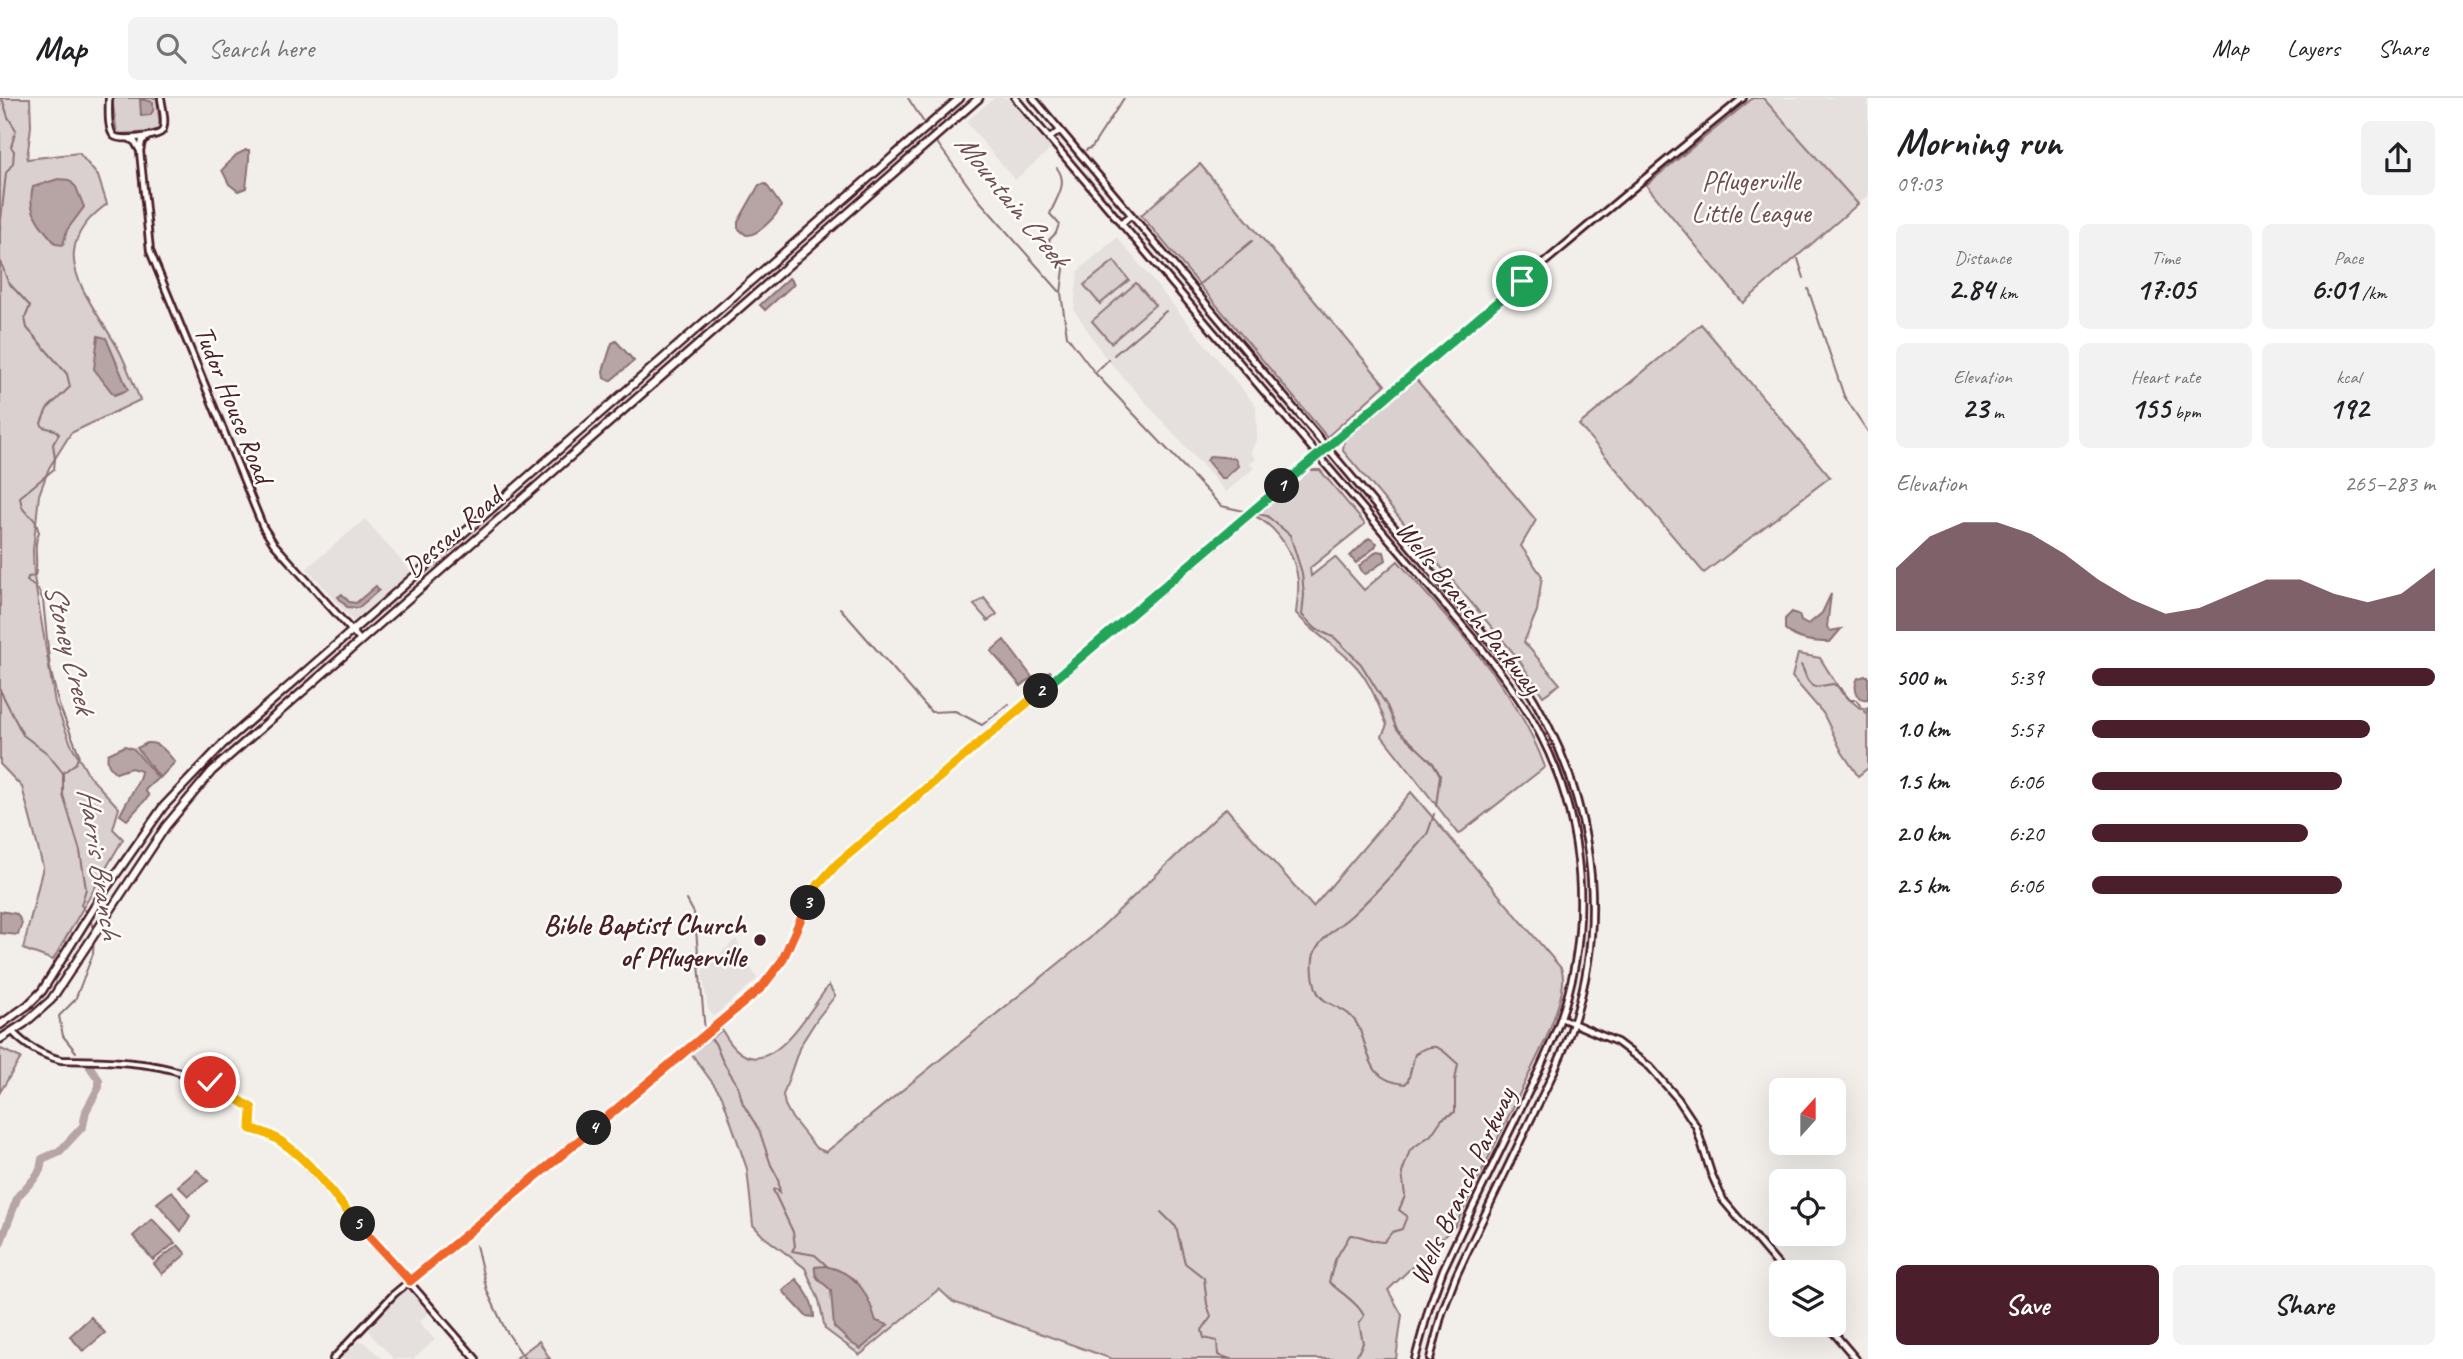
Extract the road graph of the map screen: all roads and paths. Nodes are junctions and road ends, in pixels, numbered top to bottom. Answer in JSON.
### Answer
{"nodes":[{"id":1,"x":109,"y":98,"type":"edge"},
{"id":2,"x":161,"y":98,"type":"edge"},
{"id":3,"x":960,"y":98,"type":"edge"},
{"id":4,"x":979,"y":98,"type":"edge"},
{"id":5,"x":1014,"y":98,"type":"edge"},
{"id":6,"x":1033,"y":98,"type":"edge"},
{"id":7,"x":1743,"y":98,"type":"edge"},
{"id":8,"x":1060,"y":130,"type":"junction"},
{"id":9,"x":149,"y":136,"type":"junction"},
{"id":10,"x":128,"y":138,"type":"junction"},
{"id":11,"x":1049,"y":139,"type":"junction"},
{"id":12,"x":140,"y":151,"type":"junction"},
{"id":13,"x":1131,"y":215,"type":"junction"},
{"id":14,"x":1121,"y":224,"type":"junction"},
{"id":15,"x":1194,"y":289,"type":"junction"},
{"id":16,"x":1183,"y":298,"type":"junction"},
{"id":17,"x":1326,"y":447,"type":"junction"},
{"id":18,"x":1317,"y":456,"type":"junction"},
{"id":19,"x":351,"y":631,"type":"junction"},
{"id":20,"x":360,"y":640,"type":"junction"},
{"id":21,"x":1561,"y":1018,"type":"junction"},
{"id":22,"x":1574,"y":1022,"type":"junction"},
{"id":23,"x":0,"y":1025,"type":"edge"},
{"id":24,"x":12,"y":1031,"type":"junction"},
{"id":25,"x":0,"y":1039,"type":"edge"},
{"id":26,"x":1774,"y":1260,"type":"edge"},
{"id":27,"x":410,"y":1281,"type":"junction"},
{"id":28,"x":1838,"y":1337,"type":"edge"},
{"id":29,"x":333,"y":1359,"type":"edge"},
{"id":30,"x":476,"y":1359,"type":"edge"},
{"id":31,"x":1415,"y":1359,"type":"edge"},
{"id":32,"x":1430,"y":1359,"type":"edge"},
{"id":33,"x":1856,"y":1359,"type":"edge"}],
"edges":[{"from":1,"to":10,"type":"street"},
{"from":2,"to":9,"type":"street"},
{"from":3,"to":19,"type":"main road","name":"Dessau Road"},
{"from":4,"to":20,"type":"main road","name":"Dessau Road"},
{"from":5,"to":11,"type":"street","name":"Wells Branch Parkway"},
{"from":6,"to":8,"type":"street","name":"Wells Branch Parkway"},
{"from":7,"to":17,"type":"street"},
{"from":8,"to":11,"type":"street"},
{"from":8,"to":13,"type":"street","name":"Wells Branch Parkway"},
{"from":9,"to":10,"type":"street"},
{"from":9,"to":12,"type":"street"},
{"from":10,"to":12,"type":"street"},
{"from":11,"to":14,"type":"street","name":"Wells Branch Parkway"},
{"from":12,"to":19,"type":"street","name":"Tudor House Road"},
{"from":13,"to":14,"type":"street"},
{"from":13,"to":15,"type":"street","name":"Wells Branch Parkway"},
{"from":14,"to":16,"type":"street","name":"Wells Branch Parkway"},
{"from":15,"to":16,"type":"street"},
{"from":15,"to":17,"type":"street","name":"Wells Branch Parkway"},
{"from":16,"to":18,"type":"street","name":"Wells Branch Parkway"},
{"from":17,"to":18,"type":"street"},
{"from":17,"to":22,"type":"street","name":"Wells Branch Parkway"},
{"from":18,"to":21,"type":"street","name":"Wells Branch Parkway"},
{"from":18,"to":27,"type":"street"},
{"from":19,"to":20,"type":"street","name":"Tudor House Road"},
{"from":19,"to":23,"type":"main road","name":"Dessau Road"},
{"from":20,"to":24,"type":"main road","name":"Dessau Road"},
{"from":21,"to":22,"type":"street"},
{"from":21,"to":31,"type":"street","name":"Wells Branch Parkway"},
{"from":22,"to":26,"type":"street"},
{"from":22,"to":32,"type":"street","name":"Wells Branch Parkway"},
{"from":24,"to":25,"type":"main road","name":"Dessau Road"},
{"from":24,"to":27,"type":"street"},
{"from":27,"to":29,"type":"street"},
{"from":27,"to":30,"type":"street"},
{"from":28,"to":33,"type":"street"}]}
